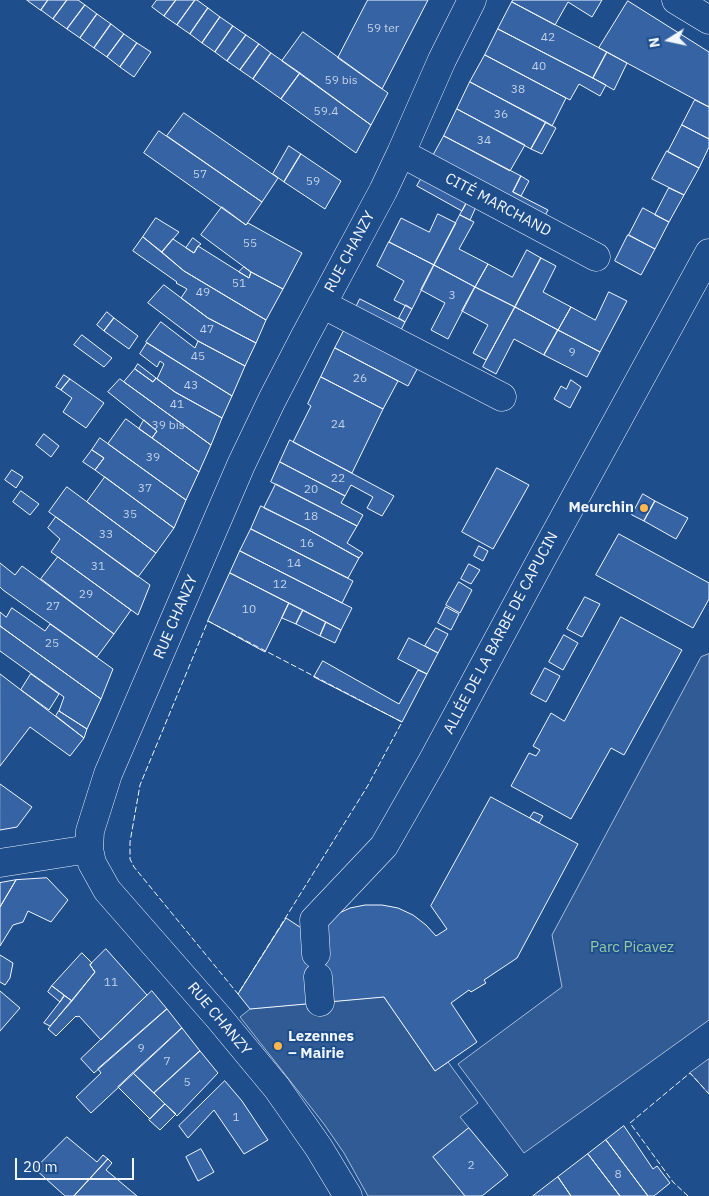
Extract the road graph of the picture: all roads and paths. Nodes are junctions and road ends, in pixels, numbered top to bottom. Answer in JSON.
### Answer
{"nodes":[{"id":1,"x":472,"y":0,"type":"edge"},
{"id":2,"x":676,"y":0,"type":"edge"},
{"id":3,"x":709,"y":20,"type":"edge"},
{"id":4,"x":401,"y":153,"type":"junction"},
{"id":5,"x":596,"y":257,"type":"dead end"},
{"id":6,"x":705,"y":269,"type":"edge"},
{"id":7,"x":322,"y":304,"type":"junction"},
{"id":8,"x":502,"y":397,"type":"dead end"},
{"id":9,"x":89,"y":849,"type":"junction"},
{"id":10,"x":0,"y":863,"type":"edge"},
{"id":11,"x":318,"y":978,"type":"dead end"},
{"id":12,"x":348,"y":1196,"type":"edge"}],
"edges":[{"from":1,"to":4,"type":"street","name":"RUE CHANZY"},
{"from":2,"to":3,"type":"street"},
{"from":4,"to":5,"type":"street","name":"CITÉ MARCHAND"},
{"from":4,"to":7,"type":"street","name":"RUE CHANZY"},
{"from":6,"to":11,"type":"street","name":"ALLÉE DE LA BARBE DE CAPUCIN"},
{"from":7,"to":8,"type":"street"},
{"from":7,"to":9,"type":"street","name":"RUE CHANZY"},
{"from":9,"to":10,"type":"street"},
{"from":9,"to":12,"type":"street","name":"RUE CHANZY"}]}
